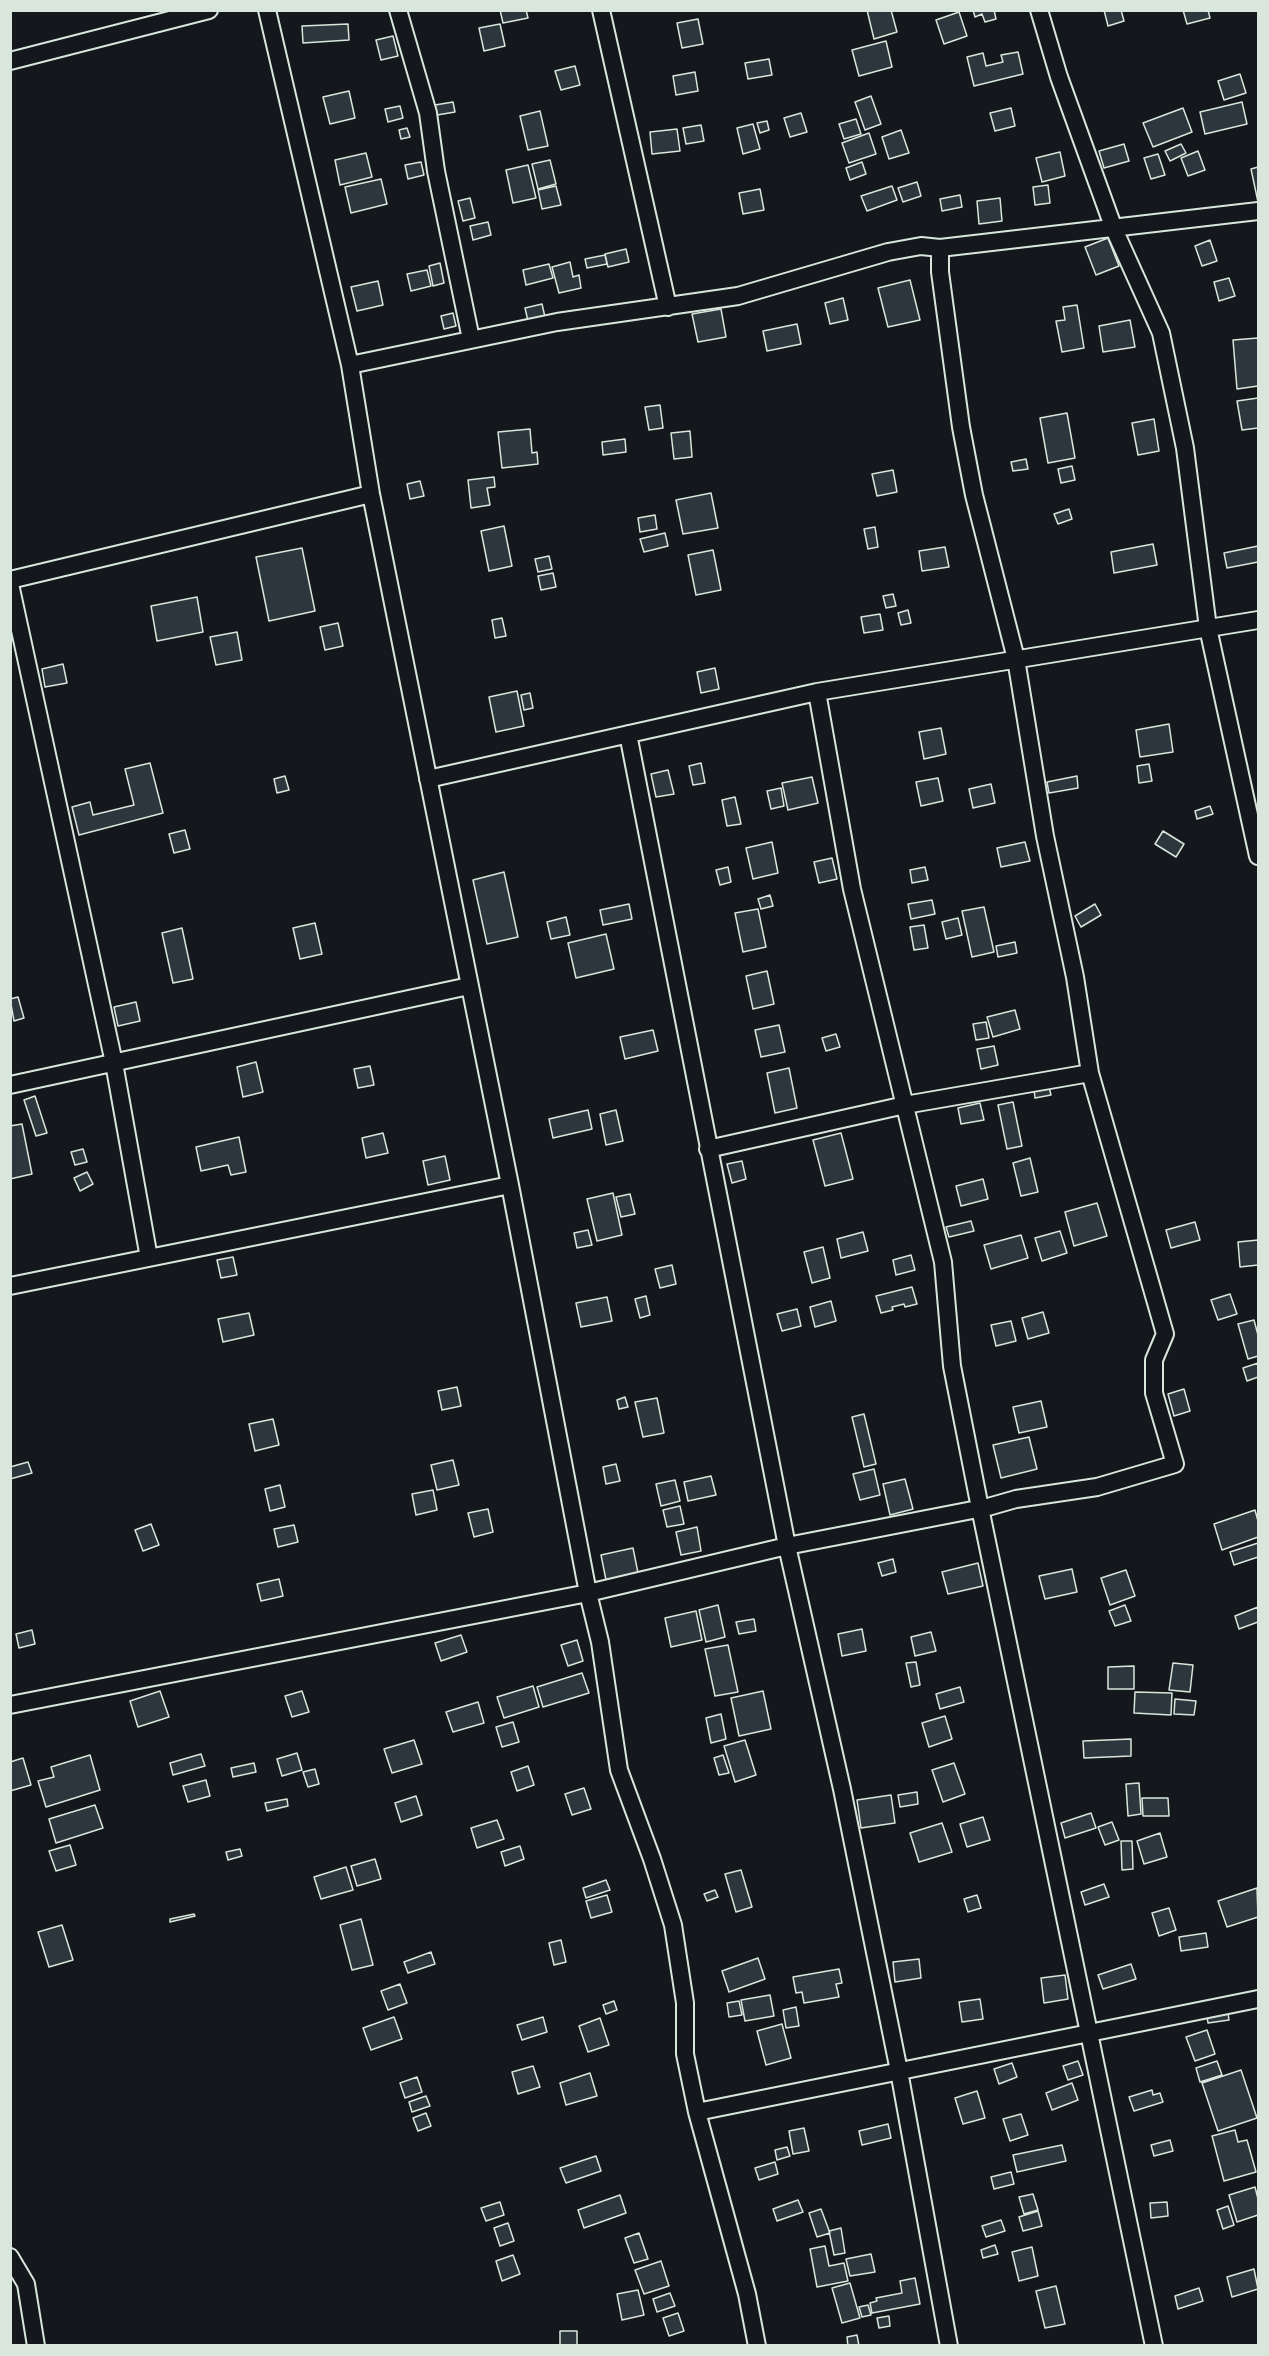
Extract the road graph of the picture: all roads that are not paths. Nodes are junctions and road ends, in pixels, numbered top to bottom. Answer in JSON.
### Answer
{"nodes":[{"id":1,"x":209,"y":10,"type":"edge"},
{"id":2,"x":267,"y":10,"type":"edge"},
{"id":3,"x":398,"y":10,"type":"edge"},
{"id":4,"x":601,"y":10,"type":"edge"},
{"id":5,"x":1039,"y":10,"type":"edge"},
{"id":6,"x":10,"y":61,"type":"edge"},
{"id":7,"x":1258,"y":211,"type":"edge"},
{"id":8,"x":1114,"y":229,"type":"junction"},
{"id":9,"x":940,"y":248,"type":"junction"},
{"id":10,"x":668,"y":307,"type":"junction"},
{"id":11,"x":471,"y":339,"type":"junction"},
{"id":12,"x":350,"y":365,"type":"junction"},
{"id":13,"x":371,"y":494,"type":"junction"},
{"id":14,"x":10,"y":582,"type":"edge"},
{"id":15,"x":1258,"y":620,"type":"edge"},
{"id":16,"x":1208,"y":628,"type":"junction"},
{"id":17,"x":1016,"y":659,"type":"junction"},
{"id":18,"x":818,"y":692,"type":"junction"},
{"id":19,"x":628,"y":734,"type":"junction"},
{"id":20,"x":428,"y":779,"type":"junction"},
{"id":21,"x":1258,"y":856,"type":"edge"},
{"id":22,"x":469,"y":986,"type":"junction"},
{"id":23,"x":114,"y":1063,"type":"junction"},
{"id":24,"x":1090,"y":1073,"type":"junction"},
{"id":25,"x":10,"y":1085,"type":"edge"},
{"id":26,"x":905,"y":1105,"type":"junction"},
{"id":27,"x":708,"y":1149,"type":"junction"},
{"id":28,"x":510,"y":1185,"type":"junction"},
{"id":29,"x":149,"y":1258,"type":"junction"},
{"id":30,"x":10,"y":1286,"type":"edge"},
{"id":31,"x":980,"y":1508,"type":"junction"},
{"id":32,"x":787,"y":1546,"type":"junction"},
{"id":33,"x":588,"y":1593,"type":"junction"},
{"id":34,"x":10,"y":1705,"type":"edge"},
{"id":35,"x":1258,"y":1999,"type":"edge"},
{"id":36,"x":1089,"y":2033,"type":"junction"},
{"id":37,"x":899,"y":2071,"type":"junction"},
{"id":38,"x":697,"y":2112,"type":"junction"},
{"id":39,"x":10,"y":2257,"type":"edge"},
{"id":40,"x":36,"y":2346,"type":"edge"},
{"id":41,"x":757,"y":2346,"type":"edge"},
{"id":42,"x":949,"y":2346,"type":"edge"},
{"id":43,"x":1154,"y":2346,"type":"edge"}],
"edges":[{"from":1,"to":6,"type":"street"},
{"from":2,"to":12,"type":"street"},
{"from":3,"to":11,"type":"street"},
{"from":4,"to":10,"type":"street"},
{"from":5,"to":8,"type":"street"},
{"from":7,"to":8,"type":"street"},
{"from":8,"to":9,"type":"street"},
{"from":8,"to":16,"type":"street"},
{"from":9,"to":10,"type":"street"},
{"from":9,"to":17,"type":"street"},
{"from":10,"to":11,"type":"street"},
{"from":11,"to":12,"type":"street"},
{"from":12,"to":13,"type":"street"},
{"from":13,"to":14,"type":"street"},
{"from":13,"to":20,"type":"street"},
{"from":14,"to":23,"type":"street"},
{"from":15,"to":16,"type":"street"},
{"from":16,"to":17,"type":"street"},
{"from":16,"to":21,"type":"street"},
{"from":17,"to":18,"type":"street"},
{"from":17,"to":24,"type":"street"},
{"from":18,"to":19,"type":"street"},
{"from":18,"to":26,"type":"street"},
{"from":19,"to":20,"type":"street"},
{"from":19,"to":27,"type":"street"},
{"from":20,"to":22,"type":"street"},
{"from":22,"to":23,"type":"street"},
{"from":22,"to":28,"type":"street"},
{"from":23,"to":25,"type":"street"},
{"from":23,"to":29,"type":"street"},
{"from":24,"to":26,"type":"street"},
{"from":24,"to":31,"type":"street"},
{"from":26,"to":27,"type":"street"},
{"from":26,"to":31,"type":"street"},
{"from":27,"to":32,"type":"street"},
{"from":28,"to":29,"type":"street"},
{"from":28,"to":33,"type":"street"},
{"from":29,"to":30,"type":"street"},
{"from":31,"to":32,"type":"street"},
{"from":31,"to":36,"type":"street"},
{"from":32,"to":33,"type":"street"},
{"from":32,"to":37,"type":"street"},
{"from":33,"to":34,"type":"street"},
{"from":33,"to":38,"type":"street"},
{"from":35,"to":36,"type":"street"},
{"from":36,"to":37,"type":"street"},
{"from":36,"to":43,"type":"street"},
{"from":37,"to":38,"type":"street"},
{"from":37,"to":42,"type":"street"},
{"from":38,"to":41,"type":"street"},
{"from":39,"to":40,"type":"street"}]}
